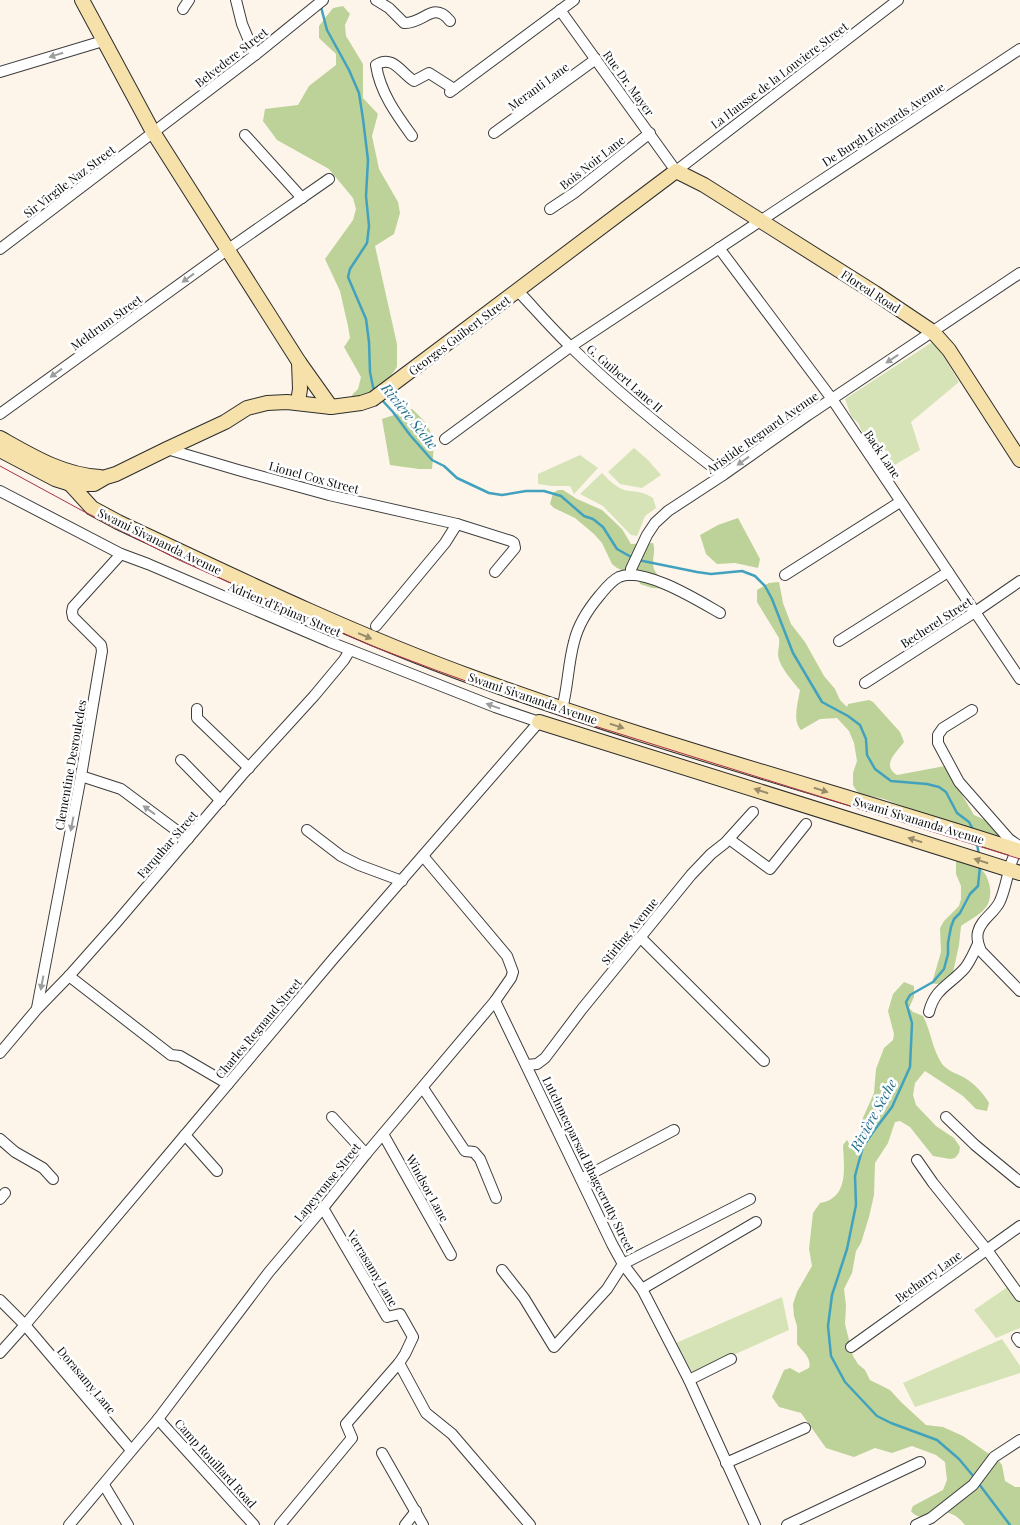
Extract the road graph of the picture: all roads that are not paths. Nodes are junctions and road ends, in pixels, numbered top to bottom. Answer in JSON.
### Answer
{"nodes":[{"id":1,"x":82,"y":0,"type":"edge"},
{"id":2,"x":236,"y":0,"type":"edge"},
{"id":3,"x":376,"y":0,"type":"edge"},
{"id":4,"x":574,"y":0,"type":"edge"},
{"id":5,"x":898,"y":0,"type":"edge"},
{"id":6,"x":319,"y":3,"type":"edge"},
{"id":7,"x":560,"y":10,"type":"junction"},
{"id":8,"x":450,"y":21,"type":"dead end"},
{"id":9,"x":103,"y":41,"type":"junction"},
{"id":10,"x":1020,"y":49,"type":"edge"},
{"id":11,"x":255,"y":55,"type":"junction"},
{"id":12,"x":596,"y":59,"type":"junction"},
{"id":13,"x":0,"y":72,"type":"edge"},
{"id":14,"x":153,"y":132,"type":"junction"},
{"id":15,"x":494,"y":133,"type":"dead end"},
{"id":16,"x":650,"y":133,"type":"junction"},
{"id":17,"x":245,"y":135,"type":"dead end"},
{"id":18,"x":412,"y":136,"type":"dead end"},
{"id":19,"x":676,"y":171,"type":"junction"},
{"id":20,"x":329,"y":179,"type":"dead end"},
{"id":21,"x":302,"y":198,"type":"junction"},
{"id":22,"x":550,"y":210,"type":"dead end"},
{"id":23,"x":760,"y":221,"type":"junction"},
{"id":24,"x":719,"y":248,"type":"junction"},
{"id":25,"x":0,"y":249,"type":"edge"},
{"id":26,"x":228,"y":250,"type":"junction"},
{"id":27,"x":1020,"y":273,"type":"edge"},
{"id":28,"x":518,"y":291,"type":"junction"},
{"id":29,"x":933,"y":332,"type":"junction"},
{"id":30,"x":570,"y":346,"type":"junction"},
{"id":31,"x":299,"y":362,"type":"junction"},
{"id":32,"x":832,"y":399,"type":"junction"},
{"id":33,"x":298,"y":402,"type":"junction"},
{"id":34,"x":331,"y":407,"type":"junction"},
{"id":35,"x":0,"y":414,"type":"edge"},
{"id":36,"x":0,"y":438,"type":"edge"},
{"id":37,"x":445,"y":439,"type":"dead end"},
{"id":38,"x":167,"y":448,"type":"junction"},
{"id":39,"x":0,"y":450,"type":"edge"},
{"id":40,"x":1020,"y":460,"type":"edge"},
{"id":41,"x":43,"y":462,"type":"junction"},
{"id":42,"x":723,"y":475,"type":"junction"},
{"id":43,"x":100,"y":481,"type":"junction"},
{"id":44,"x":71,"y":484,"type":"junction"},
{"id":45,"x":0,"y":491,"type":"edge"},
{"id":46,"x":85,"y":501,"type":"junction"},
{"id":47,"x":900,"y":502,"type":"junction"},
{"id":48,"x":457,"y":524,"type":"junction"},
{"id":49,"x":121,"y":554,"type":"junction"},
{"id":50,"x":495,"y":572,"type":"dead end"},
{"id":51,"x":631,"y":572,"type":"junction"},
{"id":52,"x":948,"y":572,"type":"junction"},
{"id":53,"x":785,"y":575,"type":"dead end"},
{"id":54,"x":1020,"y":581,"type":"edge"},
{"id":55,"x":975,"y":612,"type":"junction"},
{"id":56,"x":720,"y":613,"type":"dead end"},
{"id":57,"x":376,"y":626,"type":"dead end"},
{"id":58,"x":839,"y":641,"type":"dead end"},
{"id":59,"x":350,"y":650,"type":"junction"},
{"id":60,"x":1020,"y":679,"type":"edge"},
{"id":61,"x":865,"y":683,"type":"dead end"},
{"id":62,"x":197,"y":709,"type":"dead end"},
{"id":63,"x":562,"y":709,"type":"junction"},
{"id":64,"x":972,"y":710,"type":"dead end"},
{"id":65,"x":539,"y":722,"type":"junction"},
{"id":66,"x":181,"y":760,"type":"dead end"},
{"id":67,"x":249,"y":768,"type":"junction"},
{"id":68,"x":81,"y":776,"type":"junction"},
{"id":69,"x":221,"y":801,"type":"junction"},
{"id":70,"x":753,"y":812,"type":"dead end"},
{"id":71,"x":806,"y":824,"type":"dead end"},
{"id":72,"x":307,"y":830,"type":"dead end"},
{"id":73,"x":188,"y":839,"type":"junction"},
{"id":74,"x":728,"y":839,"type":"junction"},
{"id":75,"x":1019,"y":848,"type":"edge"},
{"id":76,"x":423,"y":856,"type":"junction"},
{"id":77,"x":1010,"y":870,"type":"edge"},
{"id":78,"x":402,"y":881,"type":"junction"},
{"id":79,"x":640,"y":937,"type":"junction"},
{"id":80,"x":978,"y":944,"type":"junction"},
{"id":81,"x":69,"y":976,"type":"junction"},
{"id":82,"x":1020,"y":991,"type":"edge"},
{"id":83,"x":495,"y":1001,"type":"junction"},
{"id":84,"x":37,"y":1009,"type":"junction"},
{"id":85,"x":929,"y":1012,"type":"dead end"},
{"id":86,"x":0,"y":1053,"type":"edge"},
{"id":87,"x":764,"y":1061,"type":"dead end"},
{"id":88,"x":527,"y":1065,"type":"junction"},
{"id":89,"x":228,"y":1084,"type":"junction"},
{"id":90,"x":422,"y":1088,"type":"junction"},
{"id":91,"x":332,"y":1117,"type":"dead end"},
{"id":92,"x":946,"y":1117,"type":"dead end"},
{"id":93,"x":674,"y":1130,"type":"dead end"},
{"id":94,"x":383,"y":1134,"type":"junction"},
{"id":95,"x":184,"y":1136,"type":"junction"},
{"id":96,"x":0,"y":1139,"type":"edge"},
{"id":97,"x":366,"y":1154,"type":"junction"},
{"id":98,"x":917,"y":1160,"type":"dead end"},
{"id":99,"x":217,"y":1171,"type":"dead end"},
{"id":100,"x":53,"y":1179,"type":"dead end"},
{"id":101,"x":581,"y":1179,"type":"junction"},
{"id":102,"x":1020,"y":1182,"type":"edge"},
{"id":103,"x":496,"y":1198,"type":"dead end"},
{"id":104,"x":750,"y":1199,"type":"dead end"},
{"id":105,"x":323,"y":1208,"type":"junction"},
{"id":106,"x":756,"y":1222,"type":"dead end"},
{"id":107,"x":1020,"y":1226,"type":"edge"},
{"id":108,"x":986,"y":1250,"type":"junction"},
{"id":109,"x":451,"y":1255,"type":"dead end"},
{"id":110,"x":624,"y":1264,"type":"junction"},
{"id":111,"x":502,"y":1270,"type":"dead end"},
{"id":112,"x":642,"y":1289,"type":"junction"},
{"id":113,"x":1020,"y":1296,"type":"edge"},
{"id":114,"x":0,"y":1300,"type":"edge"},
{"id":115,"x":25,"y":1325,"type":"junction"},
{"id":116,"x":851,"y":1347,"type":"dead end"},
{"id":117,"x":0,"y":1353,"type":"edge"},
{"id":118,"x":731,"y":1358,"type":"dead end"},
{"id":119,"x":399,"y":1363,"type":"junction"},
{"id":120,"x":688,"y":1380,"type":"junction"},
{"id":121,"x":158,"y":1418,"type":"junction"},
{"id":122,"x":805,"y":1428,"type":"dead end"},
{"id":123,"x":1020,"y":1440,"type":"edge"},
{"id":124,"x":131,"y":1450,"type":"junction"},
{"id":125,"x":382,"y":1453,"type":"dead end"},
{"id":126,"x":920,"y":1462,"type":"dead end"},
{"id":127,"x":726,"y":1463,"type":"junction"},
{"id":128,"x":104,"y":1485,"type":"junction"},
{"id":129,"x":416,"y":1511,"type":"junction"},
{"id":130,"x":69,"y":1525,"type":"edge"},
{"id":131,"x":128,"y":1525,"type":"edge"},
{"id":132,"x":254,"y":1525,"type":"edge"},
{"id":133,"x":280,"y":1525,"type":"edge"},
{"id":134,"x":405,"y":1525,"type":"edge"},
{"id":135,"x":423,"y":1525,"type":"edge"},
{"id":136,"x":530,"y":1525,"type":"edge"},
{"id":137,"x":755,"y":1525,"type":"edge"},
{"id":138,"x":787,"y":1525,"type":"edge"},
{"id":139,"x":916,"y":1525,"type":"edge"}],
"edges":[{"from":1,"to":9,"type":"street"},
{"from":2,"to":11,"type":"street"},
{"from":3,"to":8,"type":"street"},
{"from":4,"to":7,"type":"street"},
{"from":5,"to":19,"type":"street","name":"La Hausse de la Louviere Street"},
{"from":6,"to":11,"type":"street","name":"Belvedere Street"},
{"from":7,"to":12,"type":"street","name":"Rue Dr. Mayer"},
{"from":7,"to":18,"type":"street"},
{"from":9,"to":13,"type":"street","one_way":true},
{"from":9,"to":14,"type":"street"},
{"from":10,"to":23,"type":"street","name":"De Burgh Edwards Avenue"},
{"from":11,"to":14,"type":"street","name":"Belvedere Street"},
{"from":12,"to":15,"type":"street","name":"Meranti Lane"},
{"from":12,"to":16,"type":"street","name":"Rue Dr. Mayer"},
{"from":14,"to":25,"type":"street","name":"Sir Virgile Naz Street"},
{"from":14,"to":26,"type":"street"},
{"from":16,"to":19,"type":"street","name":"Rue Dr. Mayer"},
{"from":16,"to":22,"type":"street","name":"Bois Noir Lane"},
{"from":17,"to":21,"type":"street"},
{"from":19,"to":23,"type":"street","name":"Floreal Road"},
{"from":19,"to":28,"type":"street","name":"Georges Guibert Street"},
{"from":20,"to":21,"type":"street","name":"Meldrum Street"},
{"from":21,"to":26,"type":"street","name":"Meldrum Street"},
{"from":23,"to":24,"type":"street","name":"De Burgh Edwards Avenue"},
{"from":23,"to":29,"type":"street","name":"Floreal Road"},
{"from":24,"to":30,"type":"street","name":"De Burgh Edwards Avenue"},
{"from":24,"to":32,"type":"street","name":"Back Lane"},
{"from":26,"to":31,"type":"street"},
{"from":26,"to":35,"type":"street","name":"Meldrum Street","one_way":true},
{"from":27,"to":29,"type":"street","name":"Aristide Regnard Avenue"},
{"from":28,"to":30,"type":"street","name":"G. Guibert Lane II"},
{"from":28,"to":34,"type":"street","name":"Georges Guibert Street"},
{"from":29,"to":32,"type":"street","name":"Aristide Regnard Avenue","one_way":true},
{"from":29,"to":40,"type":"street","name":"Floreal Road"},
{"from":30,"to":37,"type":"street","name":"De Burgh Edwards Avenue"},
{"from":30,"to":42,"type":"street","name":"G. Guibert Lane II"},
{"from":31,"to":33,"type":"street"},
{"from":31,"to":34,"type":"street"},
{"from":32,"to":42,"type":"street","name":"Aristide Regnard Avenue","one_way":true},
{"from":32,"to":47,"type":"street","name":"Back Lane"},
{"from":33,"to":34,"type":"street","name":"Georges Guibert Street"},
{"from":33,"to":38,"type":"street","name":"Georges Guibert Street"},
{"from":36,"to":41,"type":"street","name":"Georges Guibert Street"},
{"from":38,"to":43,"type":"street","name":"Georges Guibert Street"},
{"from":38,"to":48,"type":"street","name":"Lionel Cox Street"},
{"from":39,"to":44,"type":"street","name":"Georges Guibert Street"},
{"from":41,"to":43,"type":"street","name":"Georges Guibert Street"},
{"from":41,"to":44,"type":"street"},
{"from":42,"to":51,"type":"street","name":"Aristide Regnard Avenue"},
{"from":43,"to":44,"type":"street","name":"Georges Guibert Street"},
{"from":43,"to":46,"type":"street","name":"Swami Sivananda Avenue"},
{"from":44,"to":46,"type":"street"},
{"from":45,"to":49,"type":"street","name":"Adrien d'Epinay Street"},
{"from":46,"to":63,"type":"street","name":"Swami Sivananda Avenue","one_way":true},
{"from":47,"to":52,"type":"street","name":"Back Lane"},
{"from":47,"to":53,"type":"street"},
{"from":48,"to":50,"type":"street","name":"Lionel Cox Street"},
{"from":48,"to":57,"type":"street"},
{"from":49,"to":59,"type":"street","name":"Adrien d'Epinay Street"},
{"from":49,"to":68,"type":"street","name":"Clementine Desrouledes"},
{"from":51,"to":56,"type":"street"},
{"from":51,"to":63,"type":"street"},
{"from":52,"to":55,"type":"street","name":"Back Lane"},
{"from":52,"to":58,"type":"street"},
{"from":54,"to":55,"type":"street","name":"Becherel Street"},
{"from":55,"to":60,"type":"street","name":"Back Lane"},
{"from":55,"to":61,"type":"street","name":"Becherel Street"},
{"from":65,"to":59,"type":"street","name":"Adrien d'Epinay Street","one_way":true},
{"from":59,"to":67,"type":"street","name":"Farquhar Street"},
{"from":62,"to":67,"type":"street"},
{"from":63,"to":75,"type":"street","name":"Swami Sivananda Avenue","one_way":true},
{"from":64,"to":75,"type":"street"},
{"from":65,"to":76,"type":"street","name":"Charles Regnaud Street"},
{"from":77,"to":65,"type":"street","one_way":true},
{"from":66,"to":69,"type":"street"},
{"from":67,"to":69,"type":"street","name":"Farquhar Street"},
{"from":73,"to":68,"type":"street","one_way":true},
{"from":68,"to":84,"type":"street","name":"Clementine Desrouledes","one_way":true},
{"from":69,"to":73,"type":"street","name":"Farquhar Street"},
{"from":70,"to":74,"type":"street","name":"Stirling Avenue"},
{"from":71,"to":74,"type":"street"},
{"from":72,"to":78,"type":"street"},
{"from":73,"to":81,"type":"street","name":"Farquhar Street"},
{"from":74,"to":79,"type":"street","name":"Stirling Avenue"},
{"from":75,"to":77,"type":"street"},
{"from":76,"to":78,"type":"street","name":"Charles Regnaud Street"},
{"from":76,"to":83,"type":"street","name":"Lapeyrouse Street"},
{"from":77,"to":80,"type":"street"},
{"from":78,"to":89,"type":"street","name":"Charles Regnaud Street"},
{"from":79,"to":87,"type":"street"},
{"from":79,"to":88,"type":"street","name":"Stirling Avenue"},
{"from":80,"to":82,"type":"street"},
{"from":80,"to":85,"type":"street"},
{"from":81,"to":84,"type":"street","name":"Farquhar Street"},
{"from":81,"to":89,"type":"street"},
{"from":83,"to":88,"type":"street","name":"Lutchmeeparsad Bhageerutty Street"},
{"from":83,"to":90,"type":"street","name":"Lapeyrouse Street"},
{"from":84,"to":86,"type":"street","name":"Farquhar Street"},
{"from":88,"to":101,"type":"street","name":"Lutchmeeparsad Bhageerutty Street"},
{"from":89,"to":95,"type":"street","name":"Charles Regnaud Street"},
{"from":90,"to":94,"type":"street","name":"Lapeyrouse Street"},
{"from":90,"to":103,"type":"street"},
{"from":91,"to":97,"type":"street"},
{"from":92,"to":102,"type":"street"},
{"from":93,"to":101,"type":"street"},
{"from":94,"to":97,"type":"street","name":"Lapeyrouse Street"},
{"from":94,"to":109,"type":"street","name":"Windsor Lane"},
{"from":95,"to":99,"type":"street"},
{"from":95,"to":115,"type":"street","name":"Charles Regnaud Street"},
{"from":96,"to":100,"type":"street"},
{"from":97,"to":105,"type":"street","name":"Lapeyrouse Street"},
{"from":98,"to":108,"type":"street"},
{"from":101,"to":110,"type":"street","name":"Lutchmeeparsad Bhageerutty Street"},
{"from":104,"to":110,"type":"street"},
{"from":105,"to":119,"type":"street","name":"Verrasamy Lane"},
{"from":105,"to":121,"type":"street","name":"Lapeyrouse Street"},
{"from":106,"to":112,"type":"street"},
{"from":107,"to":108,"type":"street","name":"Beeharry Lane"},
{"from":108,"to":113,"type":"street"},
{"from":108,"to":116,"type":"street","name":"Beeharry Lane"},
{"from":110,"to":111,"type":"street"},
{"from":110,"to":112,"type":"street","name":"Lutchmeeparsad Bhageerutty Street"},
{"from":112,"to":120,"type":"street","name":"Lutchmeeparsad Bhageerutty Street"},
{"from":114,"to":115,"type":"street","name":"Dorasamy Lane"},
{"from":115,"to":117,"type":"street","name":"Charles Regnaud Street"},
{"from":115,"to":124,"type":"street","name":"Dorasamy Lane"},
{"from":118,"to":120,"type":"street"},
{"from":119,"to":133,"type":"street","name":"Verrasamy Lane"},
{"from":119,"to":136,"type":"street"},
{"from":120,"to":127,"type":"street","name":"Lutchmeeparsad Bhageerutty Street"},
{"from":121,"to":124,"type":"street","name":"Lapeyrouse Street"},
{"from":121,"to":132,"type":"street","name":"Camp Rouillard Road"},
{"from":122,"to":127,"type":"street"},
{"from":123,"to":139,"type":"street"},
{"from":124,"to":128,"type":"street","name":"Lapeyrouse Street"},
{"from":125,"to":129,"type":"street"},
{"from":126,"to":138,"type":"street"},
{"from":127,"to":137,"type":"street","name":"Lutchmeeparsad Bhageerutty Street"},
{"from":128,"to":130,"type":"street","name":"Lapeyrouse Street"},
{"from":128,"to":131,"type":"street"},
{"from":129,"to":134,"type":"street"},
{"from":129,"to":135,"type":"street"}]}
